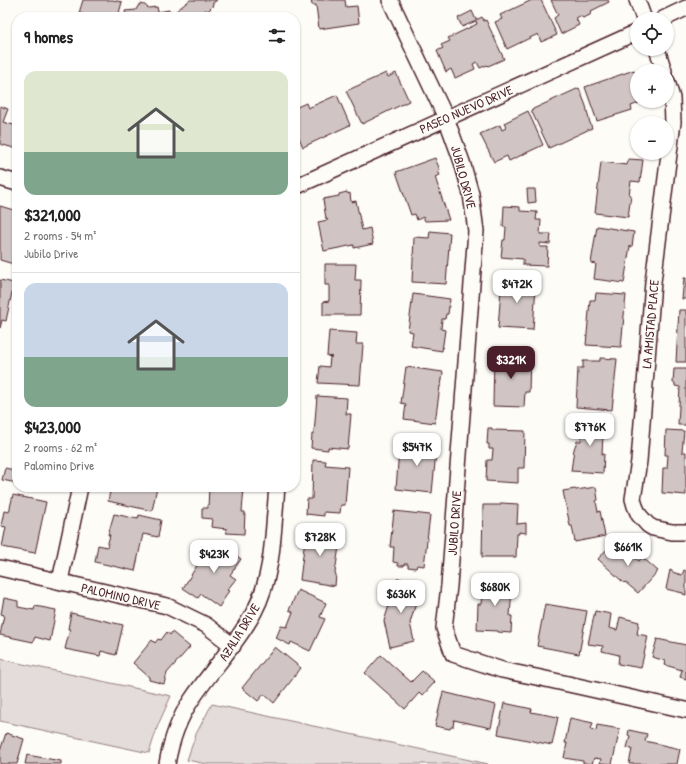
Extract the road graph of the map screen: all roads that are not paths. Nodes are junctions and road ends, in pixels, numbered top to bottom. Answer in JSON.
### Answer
{"nodes":[{"id":1,"x":390,"y":0,"type":"edge"},
{"id":2,"x":637,"y":0,"type":"edge"},
{"id":3,"x":686,"y":8,"type":"edge"},
{"id":4,"x":641,"y":12,"type":"edge"},
{"id":5,"x":674,"y":14,"type":"edge"},
{"id":6,"x":630,"y":35,"type":"edge"},
{"id":7,"x":672,"y":108,"type":"edge"},
{"id":8,"x":446,"y":118,"type":"junction"},
{"id":9,"x":0,"y":178,"type":"edge"},
{"id":10,"x":12,"y":182,"type":"edge"},
{"id":11,"x":300,"y":185,"type":"edge"},
{"id":12,"x":79,"y":492,"type":"edge"},
{"id":13,"x":277,"y":492,"type":"edge"},
{"id":14,"x":686,"y":532,"type":"edge"},
{"id":15,"x":0,"y":568,"type":"edge"},
{"id":16,"x":60,"y":582,"type":"junction"},
{"id":17,"x":233,"y":646,"type":"junction"},
{"id":18,"x":686,"y":710,"type":"edge"},
{"id":19,"x":167,"y":764,"type":"edge"}],
"edges":[{"from":1,"to":8,"type":"street","name":"JUBILO DRIVE"},
{"from":2,"to":4,"type":"street"},
{"from":3,"to":5,"type":"street"},
{"from":6,"to":8,"type":"street","name":"PASEO NUEVO DRIVE"},
{"from":7,"to":14,"type":"street","name":"LA AMISTAD PLACE"},
{"from":8,"to":11,"type":"street","name":"PASEO NUEVO DRIVE"},
{"from":8,"to":18,"type":"street","name":"JUBILO DRIVE"},
{"from":9,"to":10,"type":"street"},
{"from":12,"to":16,"type":"street"},
{"from":13,"to":17,"type":"street","name":"AZALIA DRIVE"},
{"from":15,"to":16,"type":"street","name":"PALOMINO DRIVE"},
{"from":16,"to":17,"type":"street","name":"PALOMINO DRIVE"},
{"from":17,"to":19,"type":"street","name":"AZALIA DRIVE"}]}
